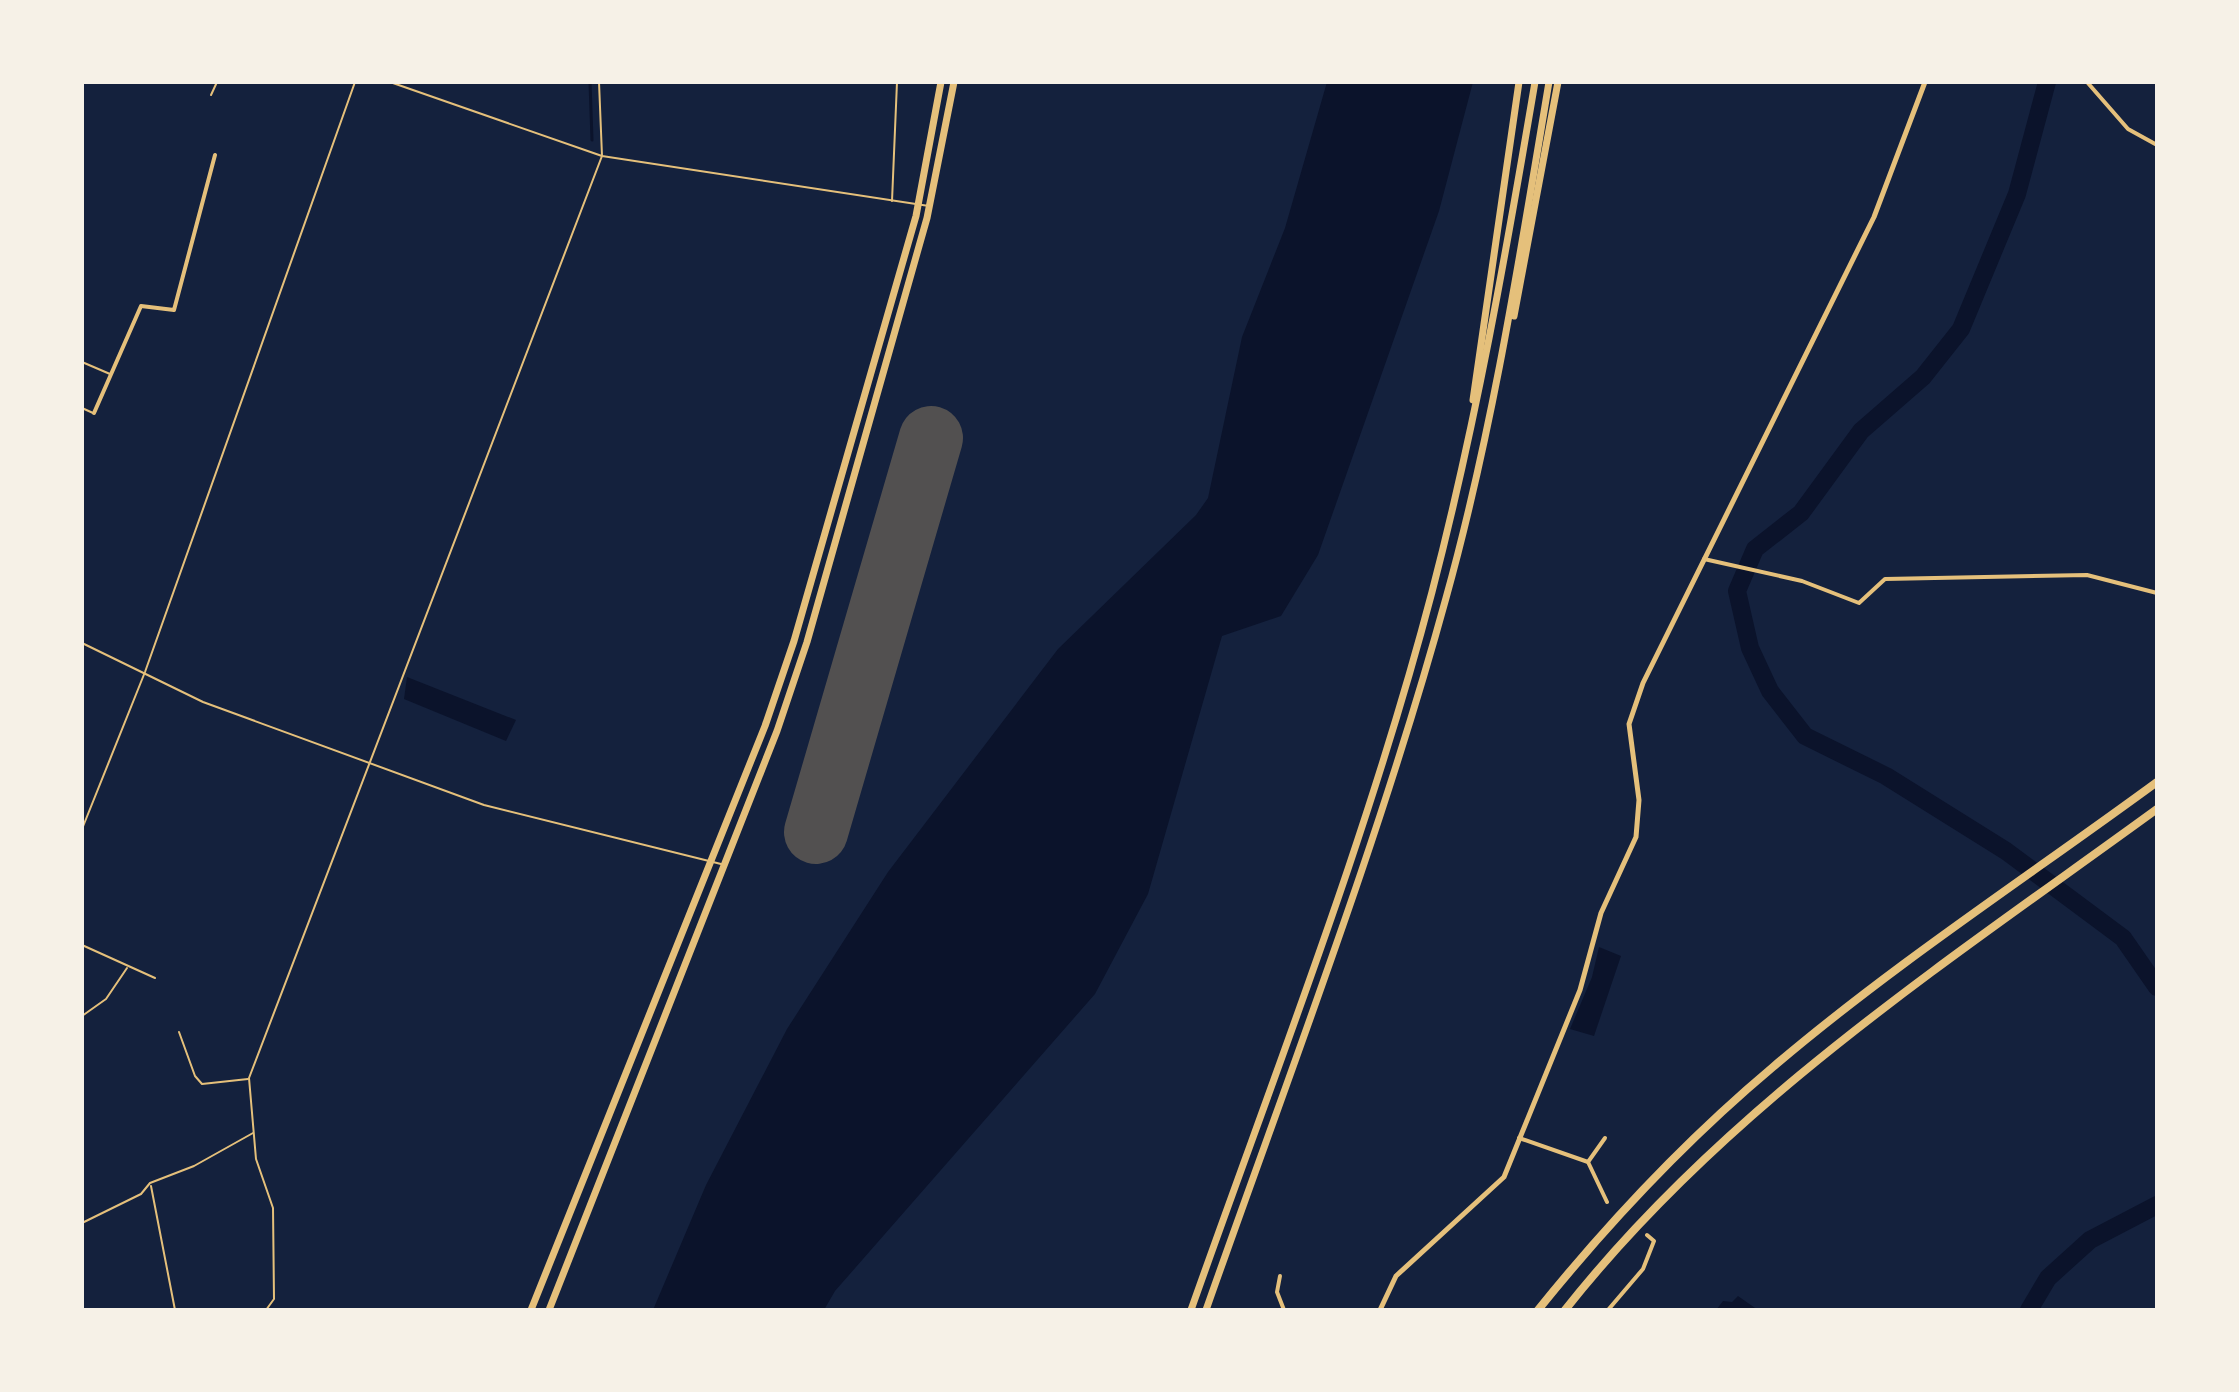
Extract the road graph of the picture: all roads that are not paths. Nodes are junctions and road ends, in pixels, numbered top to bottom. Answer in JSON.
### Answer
{"nodes":[{"id":1,"x":217,"y":82,"type":"edge"},
{"id":2,"x":355,"y":82,"type":"edge"},
{"id":3,"x":390,"y":82,"type":"edge"},
{"id":4,"x":599,"y":82,"type":"edge"},
{"id":5,"x":897,"y":82,"type":"edge"},
{"id":6,"x":941,"y":82,"type":"edge"},
{"id":7,"x":954,"y":82,"type":"edge"},
{"id":8,"x":1519,"y":82,"type":"edge"},
{"id":9,"x":1535,"y":82,"type":"edge"},
{"id":10,"x":1549,"y":82,"type":"edge"},
{"id":11,"x":1558,"y":82,"type":"edge"},
{"id":12,"x":1925,"y":82,"type":"edge"},
{"id":13,"x":2087,"y":82,"type":"edge"},
{"id":14,"x":211,"y":95,"type":"dead end"},
{"id":15,"x":2157,"y":145,"type":"edge"},
{"id":16,"x":215,"y":155,"type":"dead end"},
{"id":17,"x":602,"y":156,"type":"junction"},
{"id":18,"x":891,"y":202,"type":"junction"},
{"id":19,"x":918,"y":205,"type":"junction"},
{"id":20,"x":930,"y":206,"type":"junction"},
{"id":21,"x":1505,"y":340,"type":"junction"},
{"id":22,"x":82,"y":362,"type":"edge"},
{"id":23,"x":110,"y":374,"type":"junction"},
{"id":24,"x":82,"y":408,"type":"edge"},
{"id":25,"x":94,"y":413,"type":"joint"},
{"id":26,"x":1471,"y":428,"type":"junction"},
{"id":27,"x":1704,"y":559,"type":"junction"},
{"id":28,"x":2157,"y":593,"type":"edge"},
{"id":29,"x":82,"y":643,"type":"edge"},
{"id":30,"x":145,"y":672,"type":"junction"},
{"id":31,"x":371,"y":762,"type":"junction"},
{"id":32,"x":2157,"y":782,"type":"edge"},
{"id":33,"x":2157,"y":809,"type":"edge"},
{"id":34,"x":82,"y":829,"type":"edge"},
{"id":35,"x":711,"y":860,"type":"junction"},
{"id":36,"x":724,"y":866,"type":"junction"},
{"id":37,"x":82,"y":945,"type":"edge"},
{"id":38,"x":127,"y":968,"type":"junction"},
{"id":39,"x":155,"y":978,"type":"dead end"},
{"id":40,"x":82,"y":1016,"type":"edge"},
{"id":41,"x":179,"y":1032,"type":"dead end"},
{"id":42,"x":249,"y":1078,"type":"junction"},
{"id":43,"x":254,"y":1133,"type":"junction"},
{"id":44,"x":1519,"y":1138,"type":"junction"},
{"id":45,"x":1605,"y":1138,"type":"dead end"},
{"id":46,"x":1588,"y":1162,"type":"junction"},
{"id":47,"x":150,"y":1183,"type":"junction"},
{"id":48,"x":1607,"y":1202,"type":"dead end"},
{"id":49,"x":82,"y":1223,"type":"edge"},
{"id":50,"x":1647,"y":1235,"type":"dead end"},
{"id":51,"x":1280,"y":1276,"type":"dead end"},
{"id":52,"x":175,"y":1310,"type":"edge"},
{"id":53,"x":266,"y":1310,"type":"edge"},
{"id":54,"x":531,"y":1310,"type":"edge"},
{"id":55,"x":549,"y":1310,"type":"edge"},
{"id":56,"x":1191,"y":1310,"type":"edge"},
{"id":57,"x":1206,"y":1310,"type":"edge"},
{"id":58,"x":1284,"y":1310,"type":"edge"},
{"id":59,"x":1380,"y":1310,"type":"edge"},
{"id":60,"x":1538,"y":1310,"type":"edge"},
{"id":61,"x":1565,"y":1310,"type":"edge"},
{"id":62,"x":1608,"y":1310,"type":"edge"}],
"edges":[{"from":1,"to":14,"type":"lane"},
{"from":2,"to":30,"type":"lane"},
{"from":3,"to":17,"type":"lane"},
{"from":4,"to":17,"type":"lane"},
{"from":5,"to":18,"type":"lane"},
{"from":6,"to":19,"type":"main road"},
{"from":7,"to":20,"type":"main road"},
{"from":8,"to":26,"type":"main road"},
{"from":9,"to":26,"type":"main road"},
{"from":10,"to":21,"type":"main road"},
{"from":11,"to":21,"type":"main road"},
{"from":12,"to":27,"type":"street"},
{"from":13,"to":15,"type":"street"},
{"from":16,"to":23,"type":"street"},
{"from":17,"to":18,"type":"lane"},
{"from":17,"to":31,"type":"lane"},
{"from":18,"to":19,"type":"lane"},
{"from":19,"to":20,"type":"lane"},
{"from":19,"to":35,"type":"main road"},
{"from":20,"to":36,"type":"main road"},
{"from":21,"to":57,"type":"main road"},
{"from":22,"to":23,"type":"lane"},
{"from":23,"to":25,"type":"street"},
{"from":24,"to":25,"type":"lane"},
{"from":26,"to":56,"type":"main road"},
{"from":27,"to":28,"type":"street"},
{"from":27,"to":44,"type":"street"},
{"from":29,"to":30,"type":"lane"},
{"from":30,"to":31,"type":"lane"},
{"from":30,"to":34,"type":"lane"},
{"from":31,"to":35,"type":"lane"},
{"from":31,"to":42,"type":"lane"},
{"from":32,"to":60,"type":"highway"},
{"from":33,"to":61,"type":"highway"},
{"from":35,"to":36,"type":"lane"},
{"from":35,"to":54,"type":"main road"},
{"from":36,"to":55,"type":"main road"},
{"from":37,"to":38,"type":"lane"},
{"from":38,"to":39,"type":"lane"},
{"from":38,"to":40,"type":"lane"},
{"from":41,"to":42,"type":"lane"},
{"from":42,"to":43,"type":"lane"},
{"from":43,"to":47,"type":"lane"},
{"from":43,"to":53,"type":"lane"},
{"from":44,"to":46,"type":"street"},
{"from":44,"to":59,"type":"street"},
{"from":45,"to":46,"type":"street"},
{"from":46,"to":48,"type":"street"},
{"from":47,"to":49,"type":"lane"},
{"from":47,"to":52,"type":"lane"},
{"from":50,"to":62,"type":"street"},
{"from":51,"to":58,"type":"street"}]}
